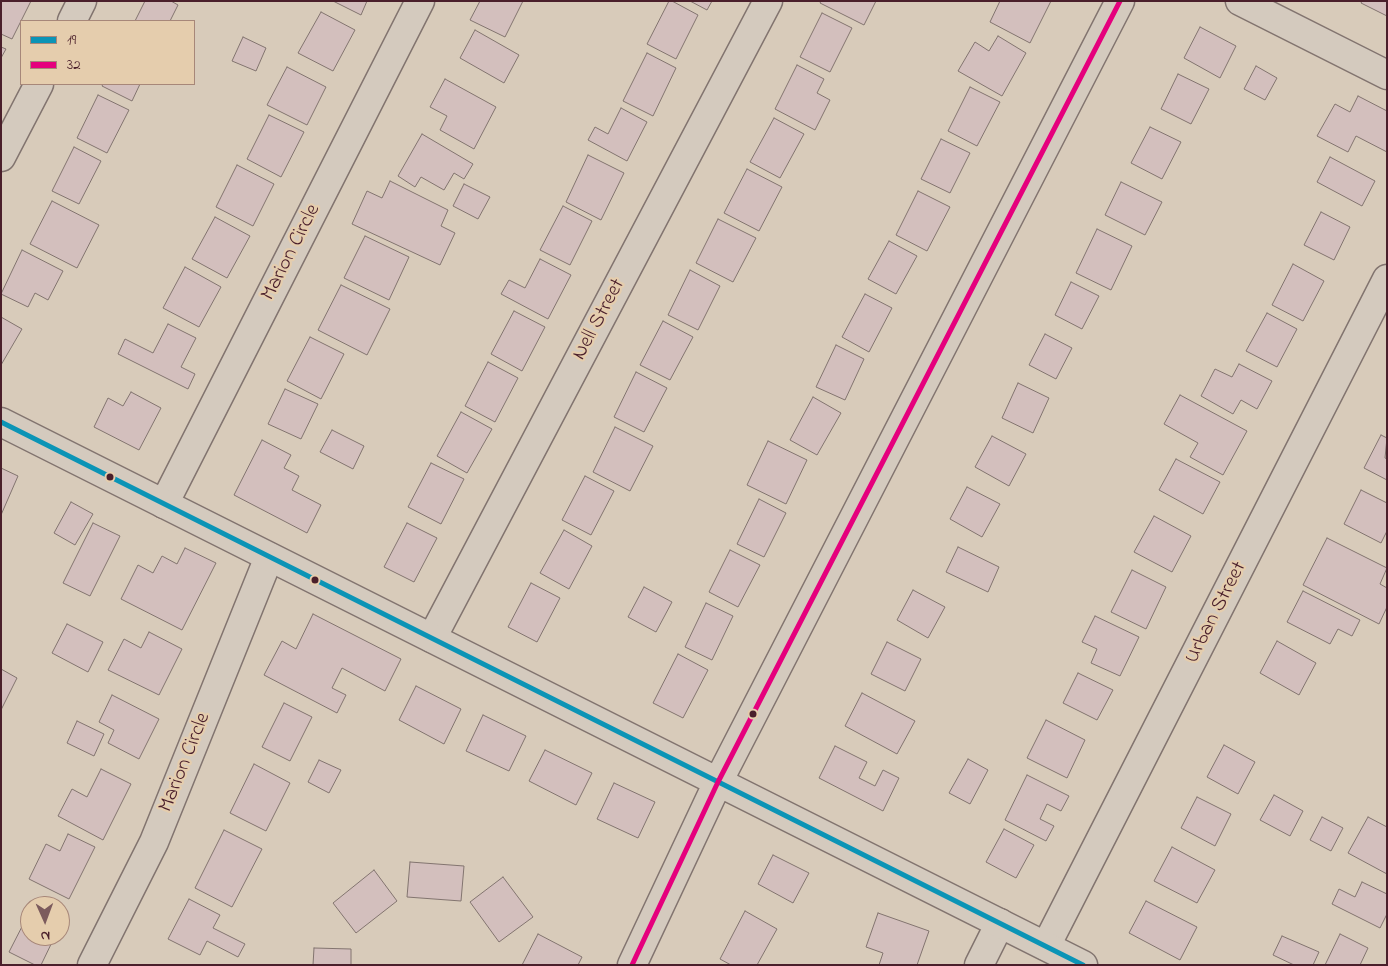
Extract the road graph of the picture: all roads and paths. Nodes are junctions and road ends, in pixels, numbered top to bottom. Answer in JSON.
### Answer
{"nodes":[{"id":1,"x":82,"y":1,"type":"edge"},
{"id":2,"x":420,"y":1,"type":"edge"},
{"id":3,"x":768,"y":1,"type":"edge"},
{"id":4,"x":1120,"y":1,"type":"edge"},
{"id":5,"x":1240,"y":1,"type":"edge"},
{"id":6,"x":72,"y":20,"type":"edge"},
{"id":7,"x":1387,"y":75,"type":"edge"},
{"id":8,"x":38,"y":85,"type":"edge"},
{"id":9,"x":1,"y":157,"type":"edge"},
{"id":10,"x":1387,"y":279,"type":"edge"},
{"id":11,"x":1,"y":422,"type":"edge"},
{"id":12,"x":164,"y":504,"type":"junction"},
{"id":13,"x":269,"y":556,"type":"junction"},
{"id":14,"x":432,"y":638,"type":"junction"},
{"id":15,"x":718,"y":782,"type":"junction"},
{"id":16,"x":1000,"y":923,"type":"junction"},
{"id":17,"x":1046,"y":946,"type":"junction"},
{"id":18,"x":92,"y":965,"type":"edge"},
{"id":19,"x":632,"y":965,"type":"edge"},
{"id":20,"x":979,"y":965,"type":"edge"},
{"id":21,"x":1083,"y":965,"type":"edge"}],
"edges":[{"from":1,"to":6,"type":"street"},
{"from":2,"to":12,"type":"street","name":"Marion Circle"},
{"from":3,"to":14,"type":"street","name":"Nell Street"},
{"from":4,"to":15,"type":"street"},
{"from":5,"to":7,"type":"street"},
{"from":8,"to":9,"type":"street"},
{"from":10,"to":17,"type":"street","name":"Urban Street"},
{"from":11,"to":12,"type":"street"},
{"from":12,"to":13,"type":"street"},
{"from":13,"to":14,"type":"street"},
{"from":13,"to":18,"type":"street","name":"Marion Circle"},
{"from":14,"to":15,"type":"street"},
{"from":15,"to":16,"type":"street"},
{"from":15,"to":19,"type":"street"},
{"from":16,"to":17,"type":"street"},
{"from":16,"to":20,"type":"street"},
{"from":17,"to":21,"type":"street"}]}
